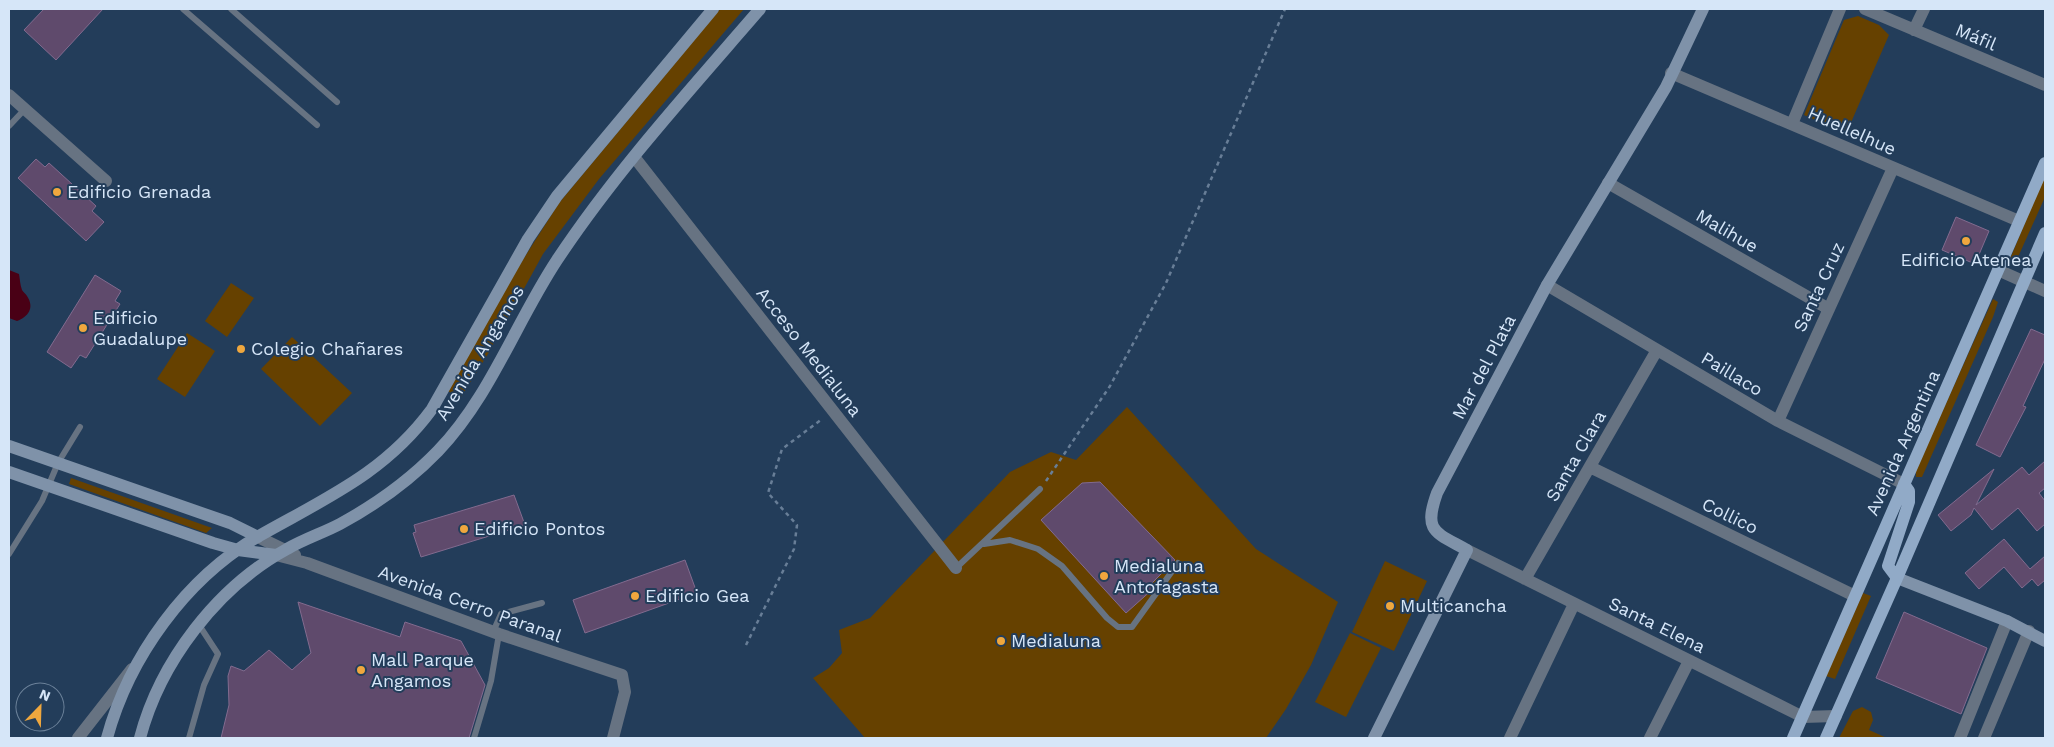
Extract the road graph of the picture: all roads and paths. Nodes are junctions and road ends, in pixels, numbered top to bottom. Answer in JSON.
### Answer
{"nodes":[{"id":1,"x":183,"y":9,"type":"edge"},
{"id":2,"x":231,"y":9,"type":"edge"},
{"id":3,"x":713,"y":9,"type":"edge"},
{"id":4,"x":760,"y":9,"type":"edge"},
{"id":5,"x":1285,"y":9,"type":"edge"},
{"id":6,"x":1703,"y":9,"type":"edge"},
{"id":7,"x":1840,"y":9,"type":"edge"},
{"id":8,"x":1865,"y":9,"type":"edge"},
{"id":9,"x":1924,"y":9,"type":"edge"},
{"id":10,"x":1914,"y":30,"type":"junction"},
{"id":11,"x":1671,"y":73,"type":"junction"},
{"id":12,"x":2045,"y":85,"type":"edge"},
{"id":13,"x":9,"y":97,"type":"edge"},
{"id":14,"x":337,"y":102,"type":"dead end"},
{"id":15,"x":25,"y":109,"type":"junction"},
{"id":16,"x":1792,"y":124,"type":"junction"},
{"id":17,"x":317,"y":125,"type":"dead end"},
{"id":18,"x":9,"y":126,"type":"edge"},
{"id":19,"x":635,"y":158,"type":"junction"},
{"id":20,"x":2045,"y":163,"type":"edge"},
{"id":21,"x":1893,"y":168,"type":"junction"},
{"id":22,"x":106,"y":181,"type":"dead end"},
{"id":23,"x":1608,"y":183,"type":"junction"},
{"id":24,"x":2019,"y":221,"type":"junction"},
{"id":25,"x":2045,"y":233,"type":"edge"},
{"id":26,"x":1998,"y":270,"type":"junction"},
{"id":27,"x":2024,"y":281,"type":"junction"},
{"id":28,"x":1547,"y":285,"type":"junction"},
{"id":29,"x":2045,"y":291,"type":"edge"},
{"id":30,"x":1829,"y":309,"type":"junction"},
{"id":31,"x":1657,"y":350,"type":"junction"},
{"id":32,"x":833,"y":411,"type":"junction"},
{"id":33,"x":1778,"y":421,"type":"junction"},
{"id":34,"x":80,"y":427,"type":"dead end"},
{"id":35,"x":9,"y":446,"type":"edge"},
{"id":36,"x":58,"y":463,"type":"junction"},
{"id":37,"x":1590,"y":466,"type":"junction"},
{"id":38,"x":9,"y":472,"type":"edge"},
{"id":39,"x":1904,"y":484,"type":"junction"},
{"id":40,"x":48,"y":486,"type":"junction"},
{"id":41,"x":1040,"y":489,"type":"joint"},
{"id":42,"x":258,"y":537,"type":"junction"},
{"id":43,"x":984,"y":544,"type":"junction"},
{"id":44,"x":238,"y":550,"type":"junction"},
{"id":45,"x":1467,"y":550,"type":"junction"},
{"id":46,"x":281,"y":552,"type":"junction"},
{"id":47,"x":9,"y":554,"type":"edge"},
{"id":48,"x":1178,"y":563,"type":"dead end"},
{"id":49,"x":956,"y":568,"type":"joint"},
{"id":50,"x":1897,"y":578,"type":"junction"},
{"id":51,"x":1525,"y":579,"type":"junction"},
{"id":52,"x":1855,"y":596,"type":"junction"},
{"id":53,"x":542,"y":603,"type":"dead end"},
{"id":54,"x":1574,"y":604,"type":"junction"},
{"id":55,"x":2007,"y":621,"type":"junction"},
{"id":56,"x":199,"y":625,"type":"junction"},
{"id":57,"x":2029,"y":631,"type":"junction"},
{"id":58,"x":496,"y":633,"type":"junction"},
{"id":59,"x":2045,"y":641,"type":"edge"},
{"id":60,"x":746,"y":645,"type":"dead end"},
{"id":61,"x":143,"y":656,"type":"junction"},
{"id":62,"x":1689,"y":661,"type":"junction"},
{"id":63,"x":1836,"y":716,"type":"junction"},
{"id":64,"x":1803,"y":717,"type":"junction"},
{"id":65,"x":78,"y":738,"type":"edge"},
{"id":66,"x":107,"y":738,"type":"edge"},
{"id":67,"x":140,"y":738,"type":"edge"},
{"id":68,"x":189,"y":738,"type":"edge"},
{"id":69,"x":474,"y":738,"type":"edge"},
{"id":70,"x":613,"y":738,"type":"edge"},
{"id":71,"x":1374,"y":738,"type":"edge"},
{"id":72,"x":1510,"y":738,"type":"edge"},
{"id":73,"x":1650,"y":738,"type":"edge"},
{"id":74,"x":1793,"y":738,"type":"edge"},
{"id":75,"x":1826,"y":738,"type":"edge"},
{"id":76,"x":1960,"y":738,"type":"edge"},
{"id":77,"x":1984,"y":738,"type":"edge"}],
"edges":[{"from":1,"to":17,"type":"lane"},
{"from":2,"to":14,"type":"lane"},
{"from":3,"to":42,"type":"main road","name":"Avenida Angamos"},
{"from":4,"to":19,"type":"main road","name":"Avenida Angamos"},
{"from":5,"to":41,"type":"path"},
{"from":6,"to":11,"type":"main road","name":"Mar del Plata"},
{"from":7,"to":16,"type":"street"},
{"from":8,"to":10,"type":"street","name":"Máfil"},
{"from":9,"to":10,"type":"street"},
{"from":10,"to":12,"type":"street","name":"Máfil"},
{"from":11,"to":16,"type":"street","name":"Huellelhue"},
{"from":11,"to":23,"type":"main road","name":"Mar del Plata"},
{"from":13,"to":15,"type":"street"},
{"from":15,"to":18,"type":"lane"},
{"from":15,"to":22,"type":"street"},
{"from":16,"to":21,"type":"street","name":"Huellelhue"},
{"from":19,"to":32,"type":"street","name":"Acceso Medialuna"},
{"from":19,"to":46,"type":"main road","name":"Avenida Angamos"},
{"from":20,"to":24,"type":"main road","name":"Avenida Argentina"},
{"from":21,"to":24,"type":"street","name":"Huellelhue"},
{"from":21,"to":30,"type":"street","name":"Santa Cruz"},
{"from":23,"to":28,"type":"main road","name":"Mar del Plata"},
{"from":23,"to":30,"type":"street","name":"Malihue"},
{"from":24,"to":26,"type":"main road","name":"Avenida Argentina"},
{"from":25,"to":27,"type":"main road"},
{"from":26,"to":27,"type":"street"},
{"from":26,"to":39,"type":"main road","name":"Avenida Argentina"},
{"from":27,"to":29,"type":"street"},
{"from":27,"to":50,"type":"main road"},
{"from":28,"to":31,"type":"street","name":"Paillaco"},
{"from":28,"to":45,"type":"main road","name":"Mar del Plata"},
{"from":30,"to":33,"type":"street","name":"Santa Cruz"},
{"from":31,"to":33,"type":"street","name":"Paillaco"},
{"from":31,"to":37,"type":"street","name":"Santa Clara"},
{"from":32,"to":49,"type":"street","name":"Acceso Medialuna"},
{"from":32,"to":60,"type":"path"},
{"from":33,"to":39,"type":"street","name":"Paillaco"},
{"from":34,"to":36,"type":"lane"},
{"from":35,"to":36,"type":"main road","name":"Avenida Cerro Paranal"},
{"from":36,"to":40,"type":"lane"},
{"from":36,"to":42,"type":"main road","name":"Avenida Cerro Paranal"},
{"from":37,"to":51,"type":"street","name":"Santa Clara"},
{"from":37,"to":52,"type":"street","name":"Collico"},
{"from":38,"to":40,"type":"main road","name":"Avenida Cerro Paranal"},
{"from":39,"to":50,"type":"main road"},
{"from":39,"to":52,"type":"main road","name":"Avenida Argentina"},
{"from":40,"to":44,"type":"main road","name":"Avenida Cerro Paranal"},
{"from":40,"to":47,"type":"lane"},
{"from":41,"to":43,"type":"lane"},
{"from":42,"to":44,"type":"main road","name":"Avenida Angamos"},
{"from":42,"to":46,"type":"street","name":"Avenida Cerro Paranal"},
{"from":43,"to":48,"type":"lane"},
{"from":43,"to":49,"type":"lane"},
{"from":44,"to":46,"type":"main road","name":"Avenida Cerro Paranal"},
{"from":44,"to":61,"type":"main road","name":"Avenida Angamos"},
{"from":45,"to":51,"type":"street","name":"Santa Elena"},
{"from":45,"to":71,"type":"main road"},
{"from":46,"to":56,"type":"main road","name":"Avenida Angamos"},
{"from":46,"to":58,"type":"street","name":"Avenida Cerro Paranal"},
{"from":50,"to":55,"type":"main road"},
{"from":50,"to":63,"type":"main road"},
{"from":51,"to":54,"type":"street","name":"Santa Elena"},
{"from":52,"to":64,"type":"main road","name":"Avenida Argentina"},
{"from":53,"to":58,"type":"lane"},
{"from":54,"to":62,"type":"street","name":"Santa Elena"},
{"from":54,"to":72,"type":"street"},
{"from":55,"to":57,"type":"main road"},
{"from":55,"to":76,"type":"street"},
{"from":56,"to":67,"type":"main road","name":"Avenida Angamos"},
{"from":56,"to":68,"type":"lane"},
{"from":57,"to":59,"type":"main road"},
{"from":57,"to":77,"type":"street"},
{"from":58,"to":69,"type":"lane"},
{"from":58,"to":70,"type":"street","name":"Avenida Cerro Paranal"},
{"from":61,"to":65,"type":"street","name":"Avenida Angamos"},
{"from":61,"to":66,"type":"main road","name":"Avenida Angamos"},
{"from":62,"to":64,"type":"street","name":"Santa Elena"},
{"from":62,"to":73,"type":"street"},
{"from":63,"to":64,"type":"street","name":"Santa Elena"},
{"from":63,"to":75,"type":"main road"},
{"from":64,"to":74,"type":"main road","name":"Avenida Argentina"}]}
